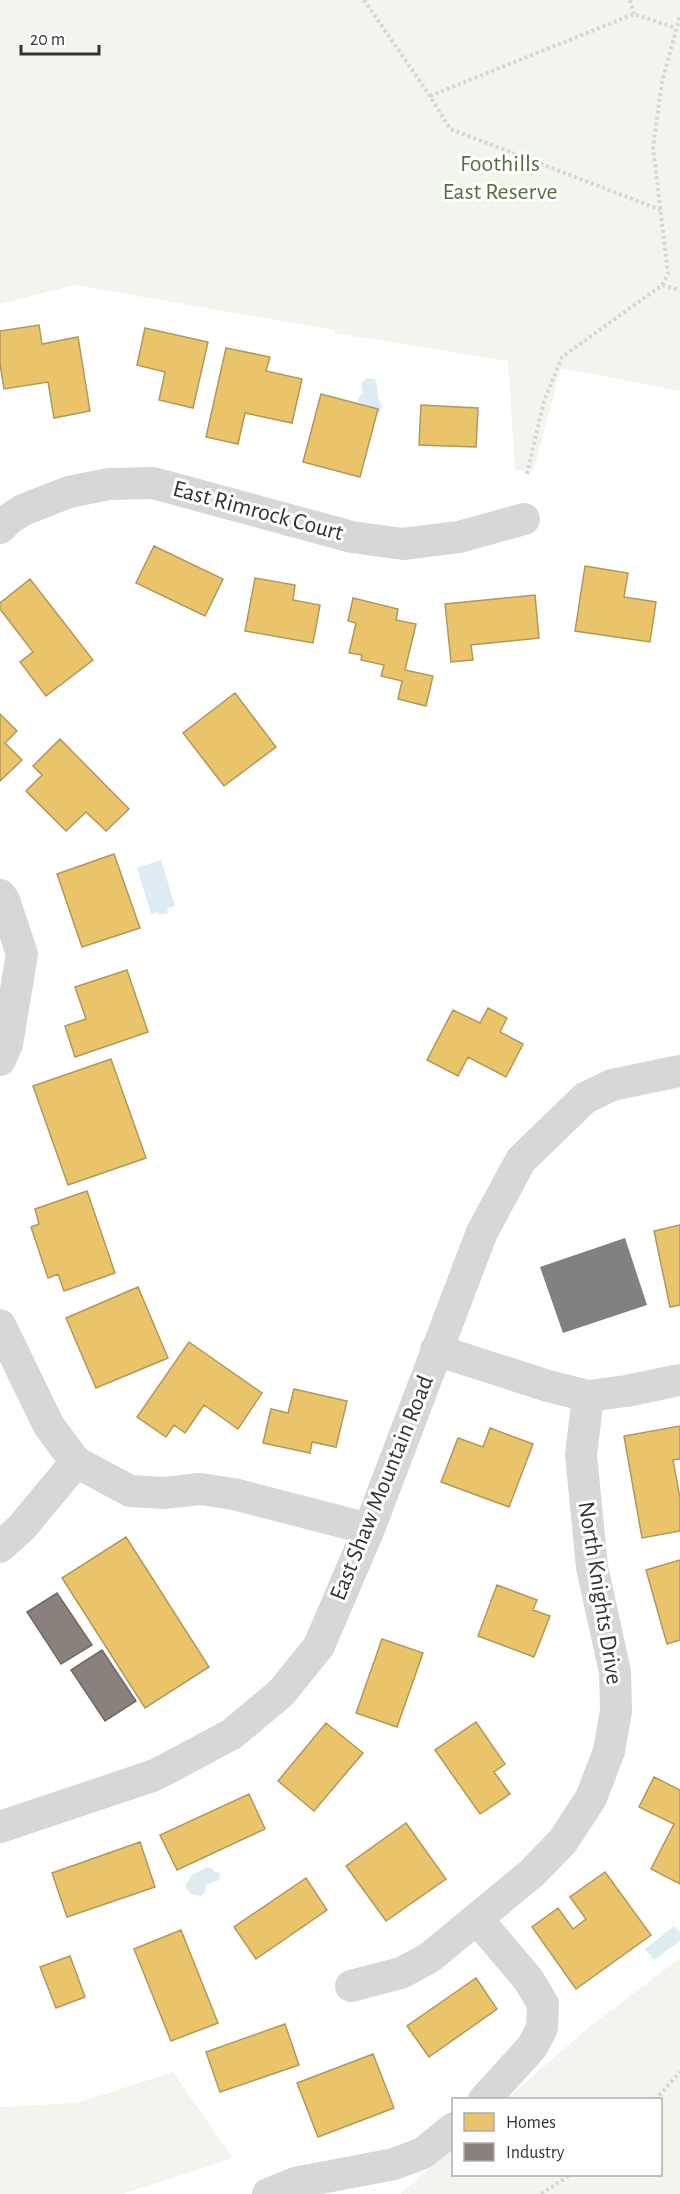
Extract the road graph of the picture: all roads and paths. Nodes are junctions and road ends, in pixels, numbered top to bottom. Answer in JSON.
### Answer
{"nodes":[{"id":1,"x":364,"y":0,"type":"edge"},
{"id":2,"x":630,"y":0,"type":"edge"},
{"id":3,"x":634,"y":14,"type":"junction"},
{"id":4,"x":680,"y":16,"type":"edge"},
{"id":5,"x":676,"y":28,"type":"junction"},
{"id":6,"x":430,"y":96,"type":"junction"},
{"id":7,"x":661,"y":210,"type":"junction"},
{"id":8,"x":662,"y":285,"type":"junction"},
{"id":9,"x":679,"y":290,"type":"edge"},
{"id":10,"x":527,"y":474,"type":"dead end"},
{"id":11,"x":524,"y":519,"type":"dead end"},
{"id":12,"x":0,"y":528,"type":"edge"},
{"id":13,"x":0,"y":895,"type":"edge"},
{"id":14,"x":0,"y":1060,"type":"edge"},
{"id":15,"x":680,"y":1071,"type":"edge"},
{"id":16,"x":0,"y":1325,"type":"edge"},
{"id":17,"x":436,"y":1350,"type":"junction"},
{"id":18,"x":680,"y":1380,"type":"edge"},
{"id":19,"x":588,"y":1395,"type":"junction"},
{"id":20,"x":75,"y":1462,"type":"junction"},
{"id":21,"x":369,"y":1529,"type":"junction"},
{"id":22,"x":0,"y":1547,"type":"edge"},
{"id":23,"x":0,"y":1827,"type":"edge"},
{"id":24,"x":477,"y":1919,"type":"junction"},
{"id":25,"x":351,"y":1986,"type":"dead end"},
{"id":26,"x":680,"y":2072,"type":"edge"},
{"id":27,"x":486,"y":2098,"type":"edge"},
{"id":28,"x":657,"y":2098,"type":"edge"},
{"id":29,"x":452,"y":2129,"type":"edge"},
{"id":30,"x":569,"y":2176,"type":"edge"},
{"id":31,"x":268,"y":2194,"type":"edge"},
{"id":32,"x":541,"y":2194,"type":"edge"}],
"edges":[{"from":1,"to":6,"type":"path"},
{"from":2,"to":3,"type":"path"},
{"from":3,"to":5,"type":"path"},
{"from":3,"to":6,"type":"path"},
{"from":4,"to":5,"type":"path"},
{"from":5,"to":7,"type":"path"},
{"from":6,"to":7,"type":"path"},
{"from":7,"to":8,"type":"path"},
{"from":8,"to":9,"type":"path"},
{"from":8,"to":10,"type":"path"},
{"from":11,"to":12,"type":"street","name":"East Rimrock Court"},
{"from":13,"to":14,"type":"street"},
{"from":15,"to":17,"type":"street","name":"East Shaw Mountain Road"},
{"from":16,"to":20,"type":"street"},
{"from":17,"to":19,"type":"street"},
{"from":17,"to":21,"type":"street","name":"East Shaw Mountain Road"},
{"from":18,"to":19,"type":"street"},
{"from":19,"to":24,"type":"street","name":"North Knights Drive"},
{"from":20,"to":21,"type":"street"},
{"from":20,"to":22,"type":"street"},
{"from":21,"to":23,"type":"street","name":"East Shaw Mountain Road"},
{"from":24,"to":25,"type":"street","name":"North Knights Drive"},
{"from":24,"to":27,"type":"street"},
{"from":26,"to":28,"type":"path"},
{"from":29,"to":31,"type":"street"},
{"from":30,"to":32,"type":"path"}]}
